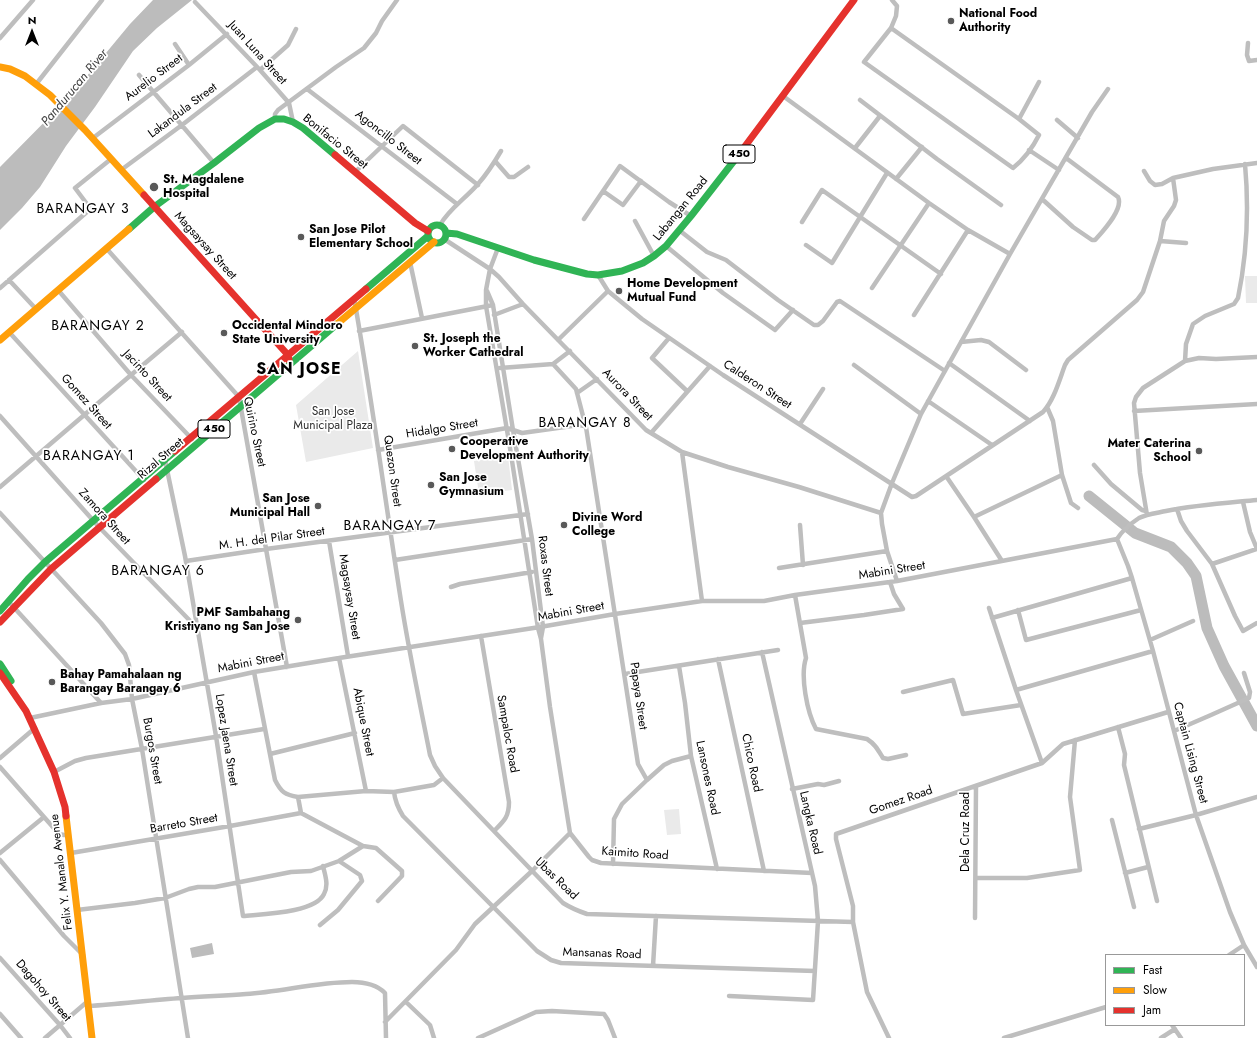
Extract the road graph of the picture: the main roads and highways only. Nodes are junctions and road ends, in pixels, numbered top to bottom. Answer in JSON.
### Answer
{"nodes":[{"id":1,"x":854,"y":0,"type":"edge"},
{"id":2,"x":0,"y":67,"type":"edge"},
{"id":3,"x":154,"y":207,"type":"junction"},
{"id":4,"x":428,"y":233,"type":"junction"},
{"id":5,"x":445,"y":236,"type":"junction"},
{"id":6,"x":434,"y":242,"type":"junction"},
{"id":7,"x":0,"y":340,"type":"edge"},
{"id":8,"x":288,"y":355,"type":"junction"},
{"id":9,"x":290,"y":364,"type":"junction"},
{"id":10,"x":11,"y":604,"type":"junction"},
{"id":11,"x":0,"y":611,"type":"edge"},
{"id":12,"x":0,"y":622,"type":"edge"},
{"id":13,"x":0,"y":664,"type":"edge"},
{"id":14,"x":0,"y":673,"type":"edge"},
{"id":15,"x":26,"y":711,"type":"junction"},
{"id":16,"x":92,"y":1038,"type":"edge"}],
"edges":[{"from":1,"to":5,"type":"main road","name":"Labangan Road","number":"450"},
{"from":2,"to":3,"type":"main road","name":"Magsaysay Street"},
{"from":3,"to":4,"type":"main road","name":"Bonifacio Street"},
{"from":3,"to":7,"type":"main road"},
{"from":3,"to":8,"type":"main road","name":"Magsaysay Street"},
{"from":4,"to":5,"type":"main road"},
{"from":4,"to":6,"type":"main road"},
{"from":4,"to":8,"type":"main road","name":"Rizal Street","number":"450"},
{"from":5,"to":6,"type":"main road"},
{"from":6,"to":9,"type":"main road","name":"Rizal Street","number":"450"},
{"from":8,"to":9,"type":"main road","name":"Magsaysay Street"},
{"from":8,"to":10,"type":"main road","name":"Rizal Street","number":"450"},
{"from":9,"to":10,"type":"main road","name":"Rizal Street","number":"450"},
{"from":10,"to":11,"type":"main road","name":"Rizal Street","number":"450"},
{"from":10,"to":12,"type":"main road","name":"Rizal Street","number":"450"},
{"from":13,"to":15,"type":"main road","name":"Felix Y. Manalo Avenue"},
{"from":14,"to":15,"type":"main road","name":"Felix Y. Manalo Avenue"},
{"from":15,"to":16,"type":"main road","name":"Felix Y. Manalo Avenue"}]}
